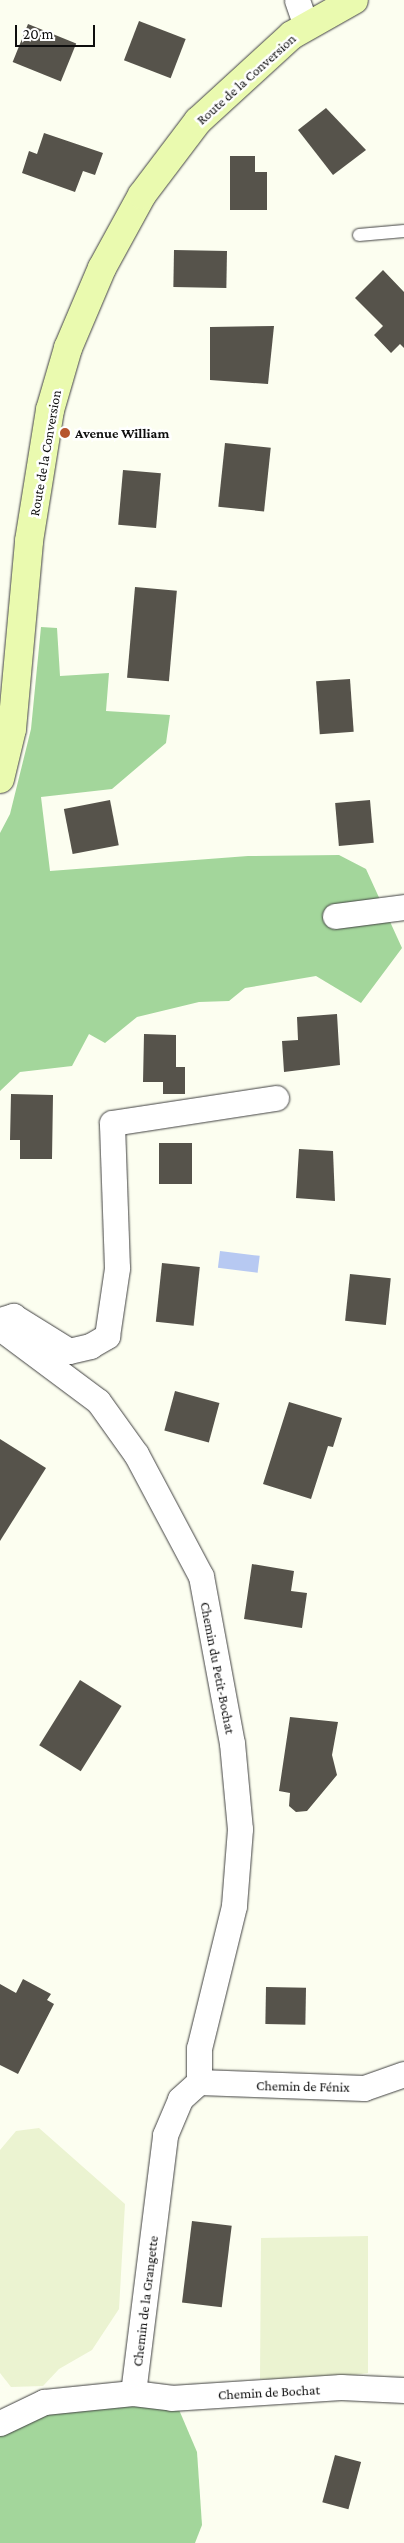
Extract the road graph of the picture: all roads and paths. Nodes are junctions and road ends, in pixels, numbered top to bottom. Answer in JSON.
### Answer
{"nodes":[{"id":1,"x":297,"y":0,"type":"edge"},
{"id":2,"x":354,"y":0,"type":"edge"},
{"id":3,"x":306,"y":26,"type":"junction"},
{"id":4,"x":404,"y":231,"type":"edge"},
{"id":5,"x":359,"y":235,"type":"dead end"},
{"id":6,"x":0,"y":779,"type":"edge"},
{"id":7,"x":404,"y":907,"type":"edge"},
{"id":8,"x":335,"y":916,"type":"dead end"},
{"id":9,"x":276,"y":1098,"type":"dead end"},
{"id":10,"x":0,"y":1320,"type":"edge"},
{"id":11,"x":0,"y":1328,"type":"edge"},
{"id":12,"x":404,"y":2074,"type":"edge"},
{"id":13,"x":200,"y":2082,"type":"junction"},
{"id":14,"x":404,"y":2390,"type":"edge"},
{"id":15,"x":133,"y":2393,"type":"junction"},
{"id":16,"x":0,"y":2423,"type":"edge"}],
"edges":[{"from":1,"to":3,"type":"street"},
{"from":2,"to":3,"type":"main road","name":"Route de la Conversion"},
{"from":3,"to":6,"type":"main road","name":"Route de la Conversion"},
{"from":4,"to":5,"type":"lane"},
{"from":7,"to":8,"type":"street"},
{"from":9,"to":10,"type":"street"},
{"from":11,"to":13,"type":"street","name":"Chemin du Petit-Bochat"},
{"from":12,"to":13,"type":"street","name":"Chemin de Fénix"},
{"from":13,"to":15,"type":"street","name":"Chemin de la Grangette"},
{"from":14,"to":15,"type":"street","name":"Chemin de Bochat"},
{"from":15,"to":16,"type":"street"}]}
